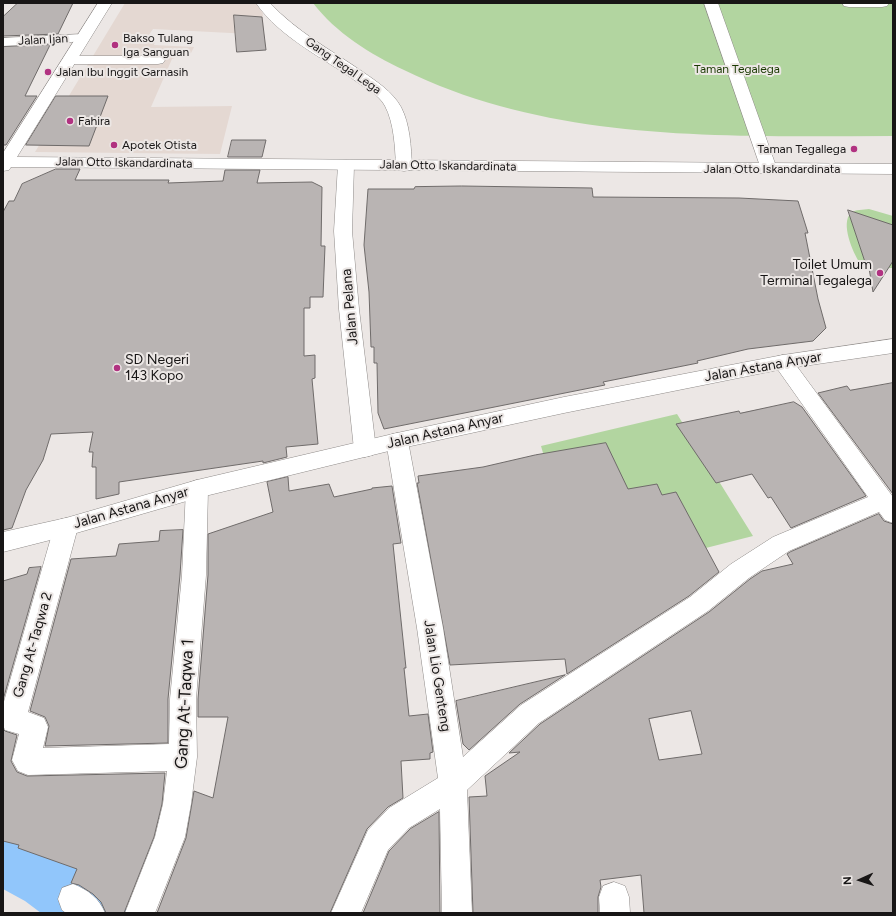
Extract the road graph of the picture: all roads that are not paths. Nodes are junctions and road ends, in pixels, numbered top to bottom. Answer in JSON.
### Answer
{"nodes":[{"id":1,"x":105,"y":3,"type":"edge"},
{"id":2,"x":264,"y":3,"type":"edge"},
{"id":3,"x":711,"y":3,"type":"edge"},
{"id":4,"x":850,"y":3,"type":"edge"},
{"id":5,"x":882,"y":3,"type":"edge"},
{"id":6,"x":83,"y":38,"type":"junction"},
{"id":7,"x":3,"y":42,"type":"edge"},
{"id":8,"x":70,"y":60,"type":"junction"},
{"id":9,"x":158,"y":60,"type":"dead end"},
{"id":10,"x":4,"y":163,"type":"edge"},
{"id":11,"x":346,"y":165,"type":"junction"},
{"id":12,"x":404,"y":166,"type":"junction"},
{"id":13,"x":893,"y":168,"type":"edge"},
{"id":14,"x":769,"y":169,"type":"junction"},
{"id":15,"x":893,"y":346,"type":"edge"},
{"id":16,"x":783,"y":362,"type":"junction"},
{"id":17,"x":397,"y":442,"type":"junction"},
{"id":18,"x":365,"y":449,"type":"junction"},
{"id":19,"x":197,"y":489,"type":"junction"},
{"id":20,"x":888,"y":507,"type":"edge"},
{"id":21,"x":66,"y":527,"type":"junction"},
{"id":22,"x":3,"y":542,"type":"edge"},
{"id":23,"x":9,"y":721,"type":"edge"},
{"id":24,"x":182,"y":757,"type":"junction"},
{"id":25,"x":453,"y":784,"type":"junction"},
{"id":26,"x":140,"y":913,"type":"edge"},
{"id":27,"x":346,"y":913,"type":"edge"},
{"id":28,"x":457,"y":913,"type":"edge"}],
"edges":[{"from":1,"to":6,"type":"street"},
{"from":2,"to":12,"type":"street","name":"Gang Tegal Lega"},
{"from":3,"to":14,"type":"street"},
{"from":4,"to":5,"type":"street"},
{"from":6,"to":7,"type":"street","name":"Jalan Ijan"},
{"from":6,"to":8,"type":"street"},
{"from":8,"to":9,"type":"street"},
{"from":8,"to":10,"type":"street"},
{"from":10,"to":11,"type":"street","name":"Jalan Otto Iskandardinata"},
{"from":11,"to":12,"type":"street","name":"Jalan Otto Iskandardinata"},
{"from":11,"to":18,"type":"street","name":"Jalan Pelana"},
{"from":12,"to":14,"type":"street","name":"Jalan Otto Iskandardinata"},
{"from":13,"to":14,"type":"street","name":"Jalan Otto Iskandardinata"},
{"from":15,"to":16,"type":"street","name":"Jalan Astana Anyar"},
{"from":16,"to":17,"type":"street","name":"Jalan Astana Anyar"},
{"from":16,"to":20,"type":"street"},
{"from":17,"to":18,"type":"street","name":"Jalan Astana Anyar"},
{"from":17,"to":25,"type":"street","name":"Jalan Lio Genteng"},
{"from":18,"to":19,"type":"street","name":"Jalan Astana Anyar"},
{"from":19,"to":21,"type":"street","name":"Jalan Astana Anyar"},
{"from":19,"to":24,"type":"street","name":"Gang At-Taqwa 1"},
{"from":20,"to":25,"type":"street"},
{"from":21,"to":22,"type":"street","name":"Jalan Astana Anyar"},
{"from":21,"to":23,"type":"street","name":"Gang At-Taqwa 2"},
{"from":23,"to":24,"type":"street","name":"Gang At-Taqwa 2"},
{"from":24,"to":26,"type":"street","name":"Gang At-Taqwa 1"},
{"from":25,"to":27,"type":"street"},
{"from":25,"to":28,"type":"street","name":"Jalan Lio Genteng"}]}
